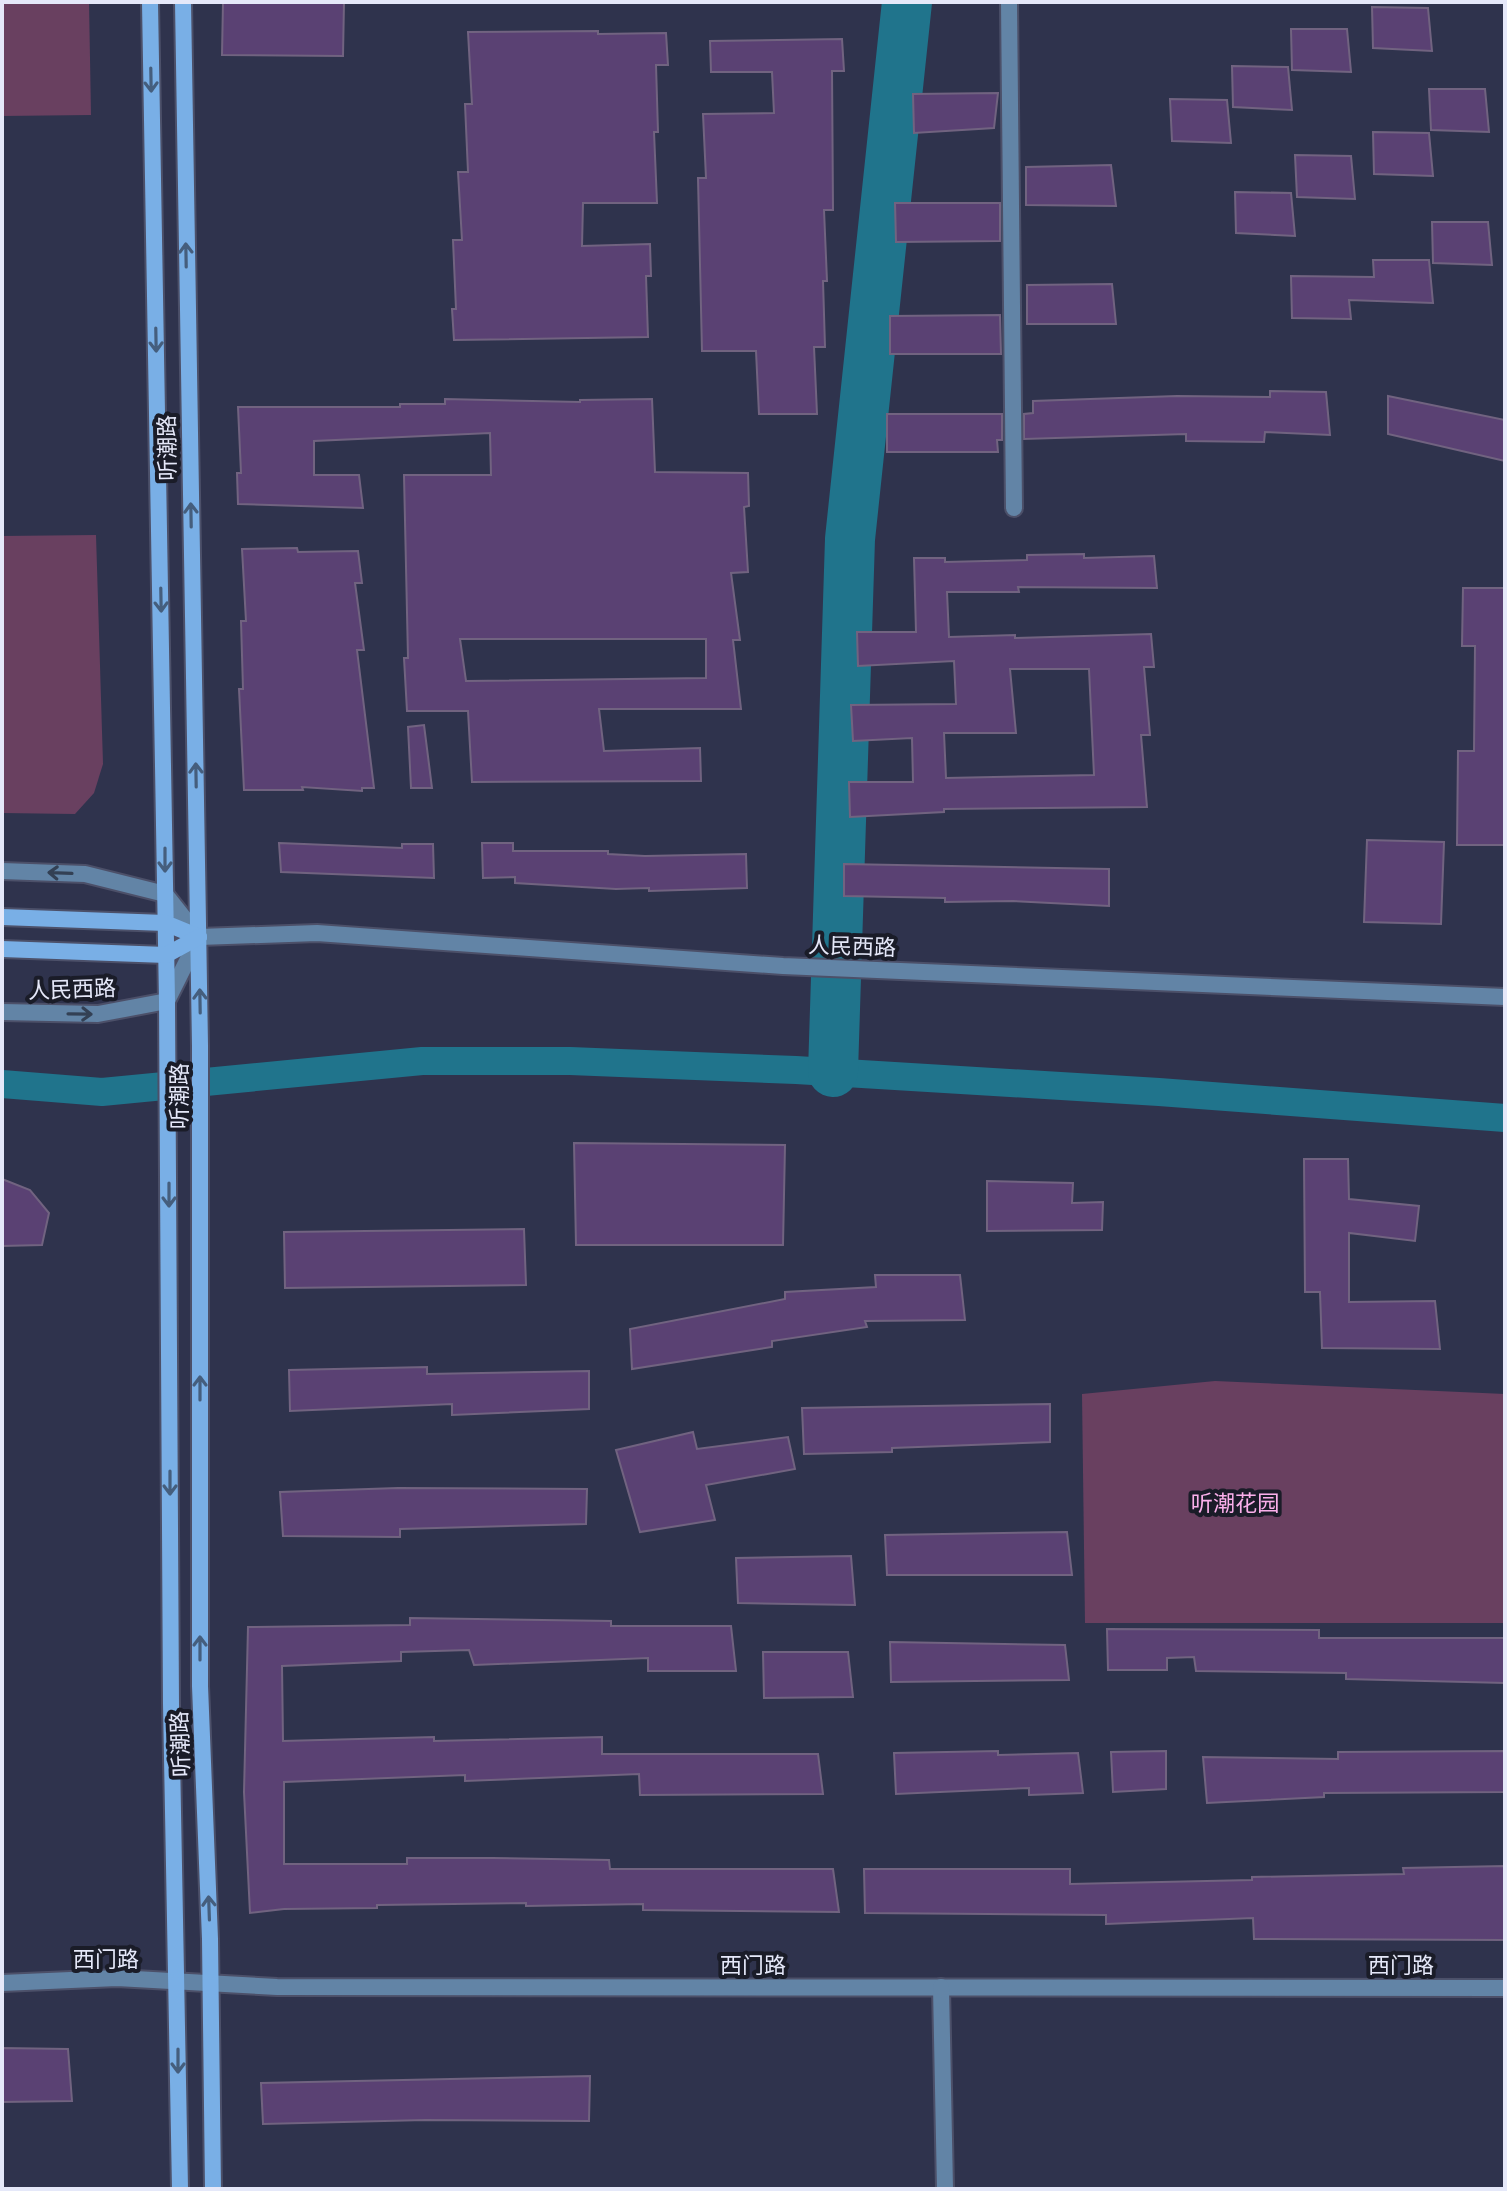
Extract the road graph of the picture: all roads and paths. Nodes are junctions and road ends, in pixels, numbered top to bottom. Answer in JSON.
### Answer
{"nodes":[{"id":1,"x":150,"y":2,"type":"edge"},
{"id":2,"x":183,"y":2,"type":"edge"},
{"id":3,"x":1009,"y":2,"type":"edge"},
{"id":4,"x":1014,"y":508,"type":"dead end"},
{"id":5,"x":2,"y":871,"type":"edge"},
{"id":6,"x":165,"y":894,"type":"junction"},
{"id":7,"x":2,"y":917,"type":"edge"},
{"id":8,"x":165,"y":923,"type":"junction"},
{"id":9,"x":199,"y":937,"type":"junction"},
{"id":10,"x":2,"y":949,"type":"edge"},
{"id":11,"x":166,"y":955,"type":"junction"},
{"id":12,"x":1505,"y":997,"type":"edge"},
{"id":13,"x":167,"y":1001,"type":"junction"},
{"id":14,"x":2,"y":1012,"type":"edge"},
{"id":15,"x":2,"y":1983,"type":"edge"},
{"id":16,"x":178,"y":1983,"type":"junction"},
{"id":17,"x":211,"y":1986,"type":"junction"},
{"id":18,"x":941,"y":1987,"type":"junction"},
{"id":19,"x":1505,"y":1988,"type":"edge"},
{"id":20,"x":180,"y":2189,"type":"edge"},
{"id":21,"x":213,"y":2189,"type":"edge"},
{"id":22,"x":945,"y":2189,"type":"edge"}],
"edges":[{"from":1,"to":6,"type":"main road","name":"听潮路","one_way":true},
{"from":9,"to":2,"type":"main road","name":"听潮路","one_way":true},
{"from":3,"to":4,"type":"street"},
{"from":6,"to":5,"type":"street","one_way":true},
{"from":6,"to":8,"type":"main road","name":"听潮路"},
{"from":6,"to":9,"type":"street"},
{"from":7,"to":8,"type":"main road","name":"人民西路"},
{"from":8,"to":9,"type":"main road","name":"人民西路"},
{"from":8,"to":11,"type":"main road","name":"听潮路"},
{"from":9,"to":11,"type":"main road","name":"人民西路"},
{"from":9,"to":12,"type":"street","name":"人民西路"},
{"from":9,"to":13,"type":"street"},
{"from":17,"to":9,"type":"main road","name":"听潮路","one_way":true},
{"from":10,"to":11,"type":"main road","name":"人民西路"},
{"from":11,"to":13,"type":"main road","name":"听潮路"},
{"from":14,"to":13,"type":"street","name":"人民西路","one_way":true},
{"from":13,"to":16,"type":"main road","name":"听潮路","one_way":true},
{"from":15,"to":16,"type":"street","name":"西门路"},
{"from":16,"to":17,"type":"street","name":"西门路"},
{"from":16,"to":20,"type":"main road","name":"听潮路","one_way":true},
{"from":17,"to":18,"type":"street","name":"西门路"},
{"from":17,"to":21,"type":"main road","name":"听潮路"},
{"from":18,"to":19,"type":"street","name":"西门路"},
{"from":18,"to":22,"type":"street"}]}
